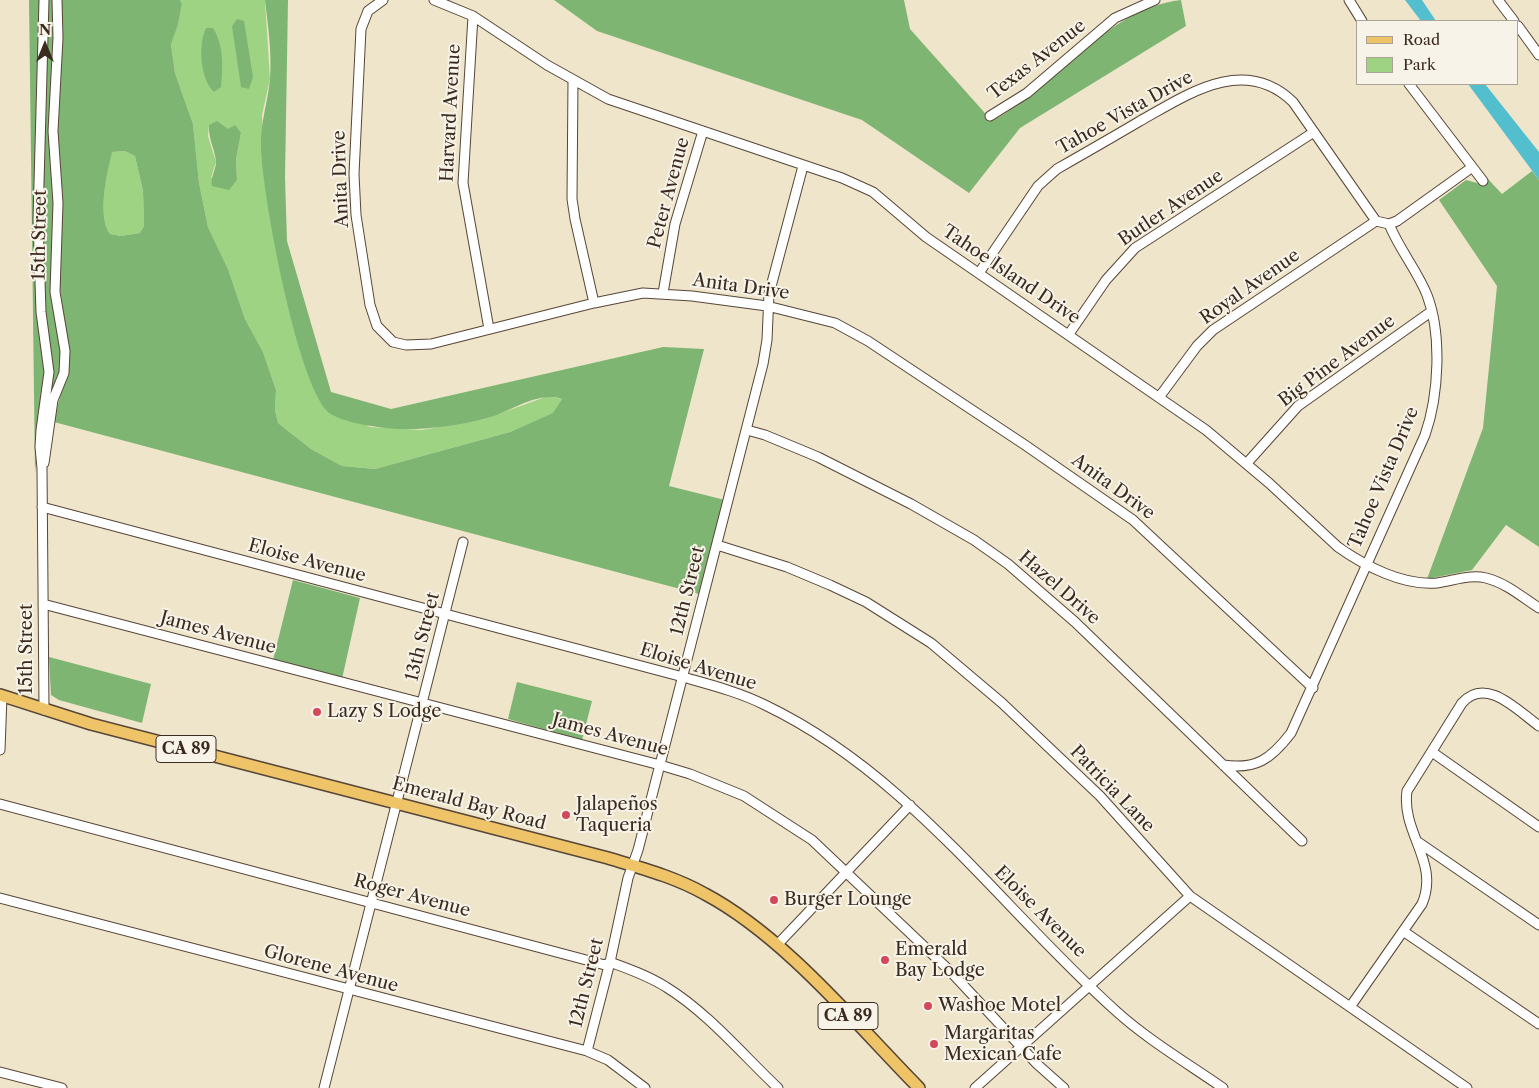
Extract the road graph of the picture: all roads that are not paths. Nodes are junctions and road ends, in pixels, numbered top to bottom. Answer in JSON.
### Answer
{"nodes":[{"id":1,"x":44,"y":0,"type":"edge"},
{"id":2,"x":57,"y":0,"type":"edge"},
{"id":3,"x":383,"y":0,"type":"edge"},
{"id":4,"x":434,"y":0,"type":"edge"},
{"id":5,"x":1155,"y":0,"type":"edge"},
{"id":6,"x":1349,"y":0,"type":"edge"},
{"id":7,"x":1498,"y":0,"type":"edge"},
{"id":8,"x":473,"y":16,"type":"junction"},
{"id":9,"x":1361,"y":20,"type":"edge"},
{"id":10,"x":1513,"y":20,"type":"edge"},
{"id":11,"x":1519,"y":27,"type":"edge"},
{"id":12,"x":1539,"y":55,"type":"edge"},
{"id":13,"x":573,"y":81,"type":"junction"},
{"id":14,"x":1410,"y":85,"type":"edge"},
{"id":15,"x":990,"y":116,"type":"dead end"},
{"id":16,"x":703,"y":132,"type":"junction"},
{"id":17,"x":1314,"y":132,"type":"junction"},
{"id":18,"x":803,"y":166,"type":"junction"},
{"id":19,"x":1471,"y":168,"type":"junction"},
{"id":20,"x":1482,"y":181,"type":"dead end"},
{"id":21,"x":1376,"y":221,"type":"junction"},
{"id":22,"x":1389,"y":224,"type":"junction"},
{"id":23,"x":979,"y":273,"type":"junction"},
{"id":24,"x":663,"y":293,"type":"junction"},
{"id":25,"x":594,"y":303,"type":"junction"},
{"id":26,"x":767,"y":306,"type":"junction"},
{"id":27,"x":1432,"y":312,"type":"junction"},
{"id":28,"x":489,"y":329,"type":"junction"},
{"id":29,"x":1069,"y":334,"type":"junction"},
{"id":30,"x":1160,"y":396,"type":"junction"},
{"id":31,"x":747,"y":430,"type":"junction"},
{"id":32,"x":1247,"y":463,"type":"junction"},
{"id":33,"x":42,"y":468,"type":"junction"},
{"id":34,"x":42,"y":507,"type":"junction"},
{"id":35,"x":463,"y":542,"type":"dead end"},
{"id":36,"x":717,"y":545,"type":"junction"},
{"id":37,"x":1366,"y":564,"type":"junction"},
{"id":38,"x":43,"y":604,"type":"junction"},
{"id":39,"x":1539,"y":608,"type":"edge"},
{"id":40,"x":446,"y":616,"type":"junction"},
{"id":41,"x":683,"y":677,"type":"junction"},
{"id":42,"x":1313,"y":688,"type":"junction"},
{"id":43,"x":1,"y":696,"type":"edge"},
{"id":44,"x":422,"y":703,"type":"junction"},
{"id":45,"x":44,"y":710,"type":"junction"},
{"id":46,"x":1539,"y":726,"type":"edge"},
{"id":47,"x":0,"y":750,"type":"edge"},
{"id":48,"x":1432,"y":752,"type":"junction"},
{"id":49,"x":660,"y":765,"type":"junction"},
{"id":50,"x":1223,"y":765,"type":"junction"},
{"id":51,"x":397,"y":803,"type":"junction"},
{"id":52,"x":0,"y":804,"type":"edge"},
{"id":53,"x":910,"y":805,"type":"junction"},
{"id":54,"x":1539,"y":826,"type":"edge"},
{"id":55,"x":1302,"y":840,"type":"dead end"},
{"id":56,"x":1417,"y":842,"type":"junction"},
{"id":57,"x":634,"y":866,"type":"junction"},
{"id":58,"x":848,"y":872,"type":"junction"},
{"id":59,"x":1190,"y":896,"type":"junction"},
{"id":60,"x":0,"y":898,"type":"edge"},
{"id":61,"x":371,"y":902,"type":"junction"},
{"id":62,"x":1539,"y":925,"type":"edge"},
{"id":63,"x":1403,"y":931,"type":"junction"},
{"id":64,"x":777,"y":945,"type":"junction"},
{"id":65,"x":610,"y":962,"type":"junction"},
{"id":66,"x":1090,"y":986,"type":"junction"},
{"id":67,"x":348,"y":990,"type":"junction"},
{"id":68,"x":1350,"y":1007,"type":"junction"},
{"id":69,"x":1539,"y":1024,"type":"edge"},
{"id":70,"x":1022,"y":1047,"type":"junction"},
{"id":71,"x":586,"y":1051,"type":"junction"},
{"id":72,"x":0,"y":1072,"type":"edge"},
{"id":73,"x":62,"y":1088,"type":"edge"},
{"id":74,"x":324,"y":1088,"type":"edge"},
{"id":75,"x":645,"y":1088,"type":"edge"},
{"id":76,"x":778,"y":1088,"type":"edge"},
{"id":77,"x":919,"y":1088,"type":"edge"},
{"id":78,"x":975,"y":1088,"type":"edge"},
{"id":79,"x":1064,"y":1088,"type":"edge"},
{"id":80,"x":1223,"y":1088,"type":"edge"},
{"id":81,"x":1467,"y":1088,"type":"edge"}],
"edges":[{"from":1,"to":33,"type":"street","name":"15th Street"},
{"from":2,"to":33,"type":"street","name":"15th Street"},
{"from":3,"to":28,"type":"street","name":"Anita Drive"},
{"from":4,"to":8,"type":"street","name":"Tahoe Island Drive"},
{"from":5,"to":15,"type":"street","name":"Texas Avenue"},
{"from":6,"to":9,"type":"street"},
{"from":7,"to":10,"type":"street"},
{"from":8,"to":13,"type":"street","name":"Tahoe Island Drive"},
{"from":8,"to":28,"type":"street","name":"Harvard Avenue"},
{"from":11,"to":12,"type":"street"},
{"from":13,"to":16,"type":"street","name":"Tahoe Island Drive"},
{"from":13,"to":25,"type":"street"},
{"from":14,"to":19,"type":"street"},
{"from":16,"to":18,"type":"street","name":"Tahoe Island Drive"},
{"from":16,"to":24,"type":"street","name":"Peter Avenue"},
{"from":17,"to":21,"type":"street","name":"Tahoe Vista Drive"},
{"from":17,"to":23,"type":"street","name":"Tahoe Vista Drive"},
{"from":17,"to":29,"type":"street","name":"Butler Avenue"},
{"from":18,"to":23,"type":"street","name":"Tahoe Island Drive"},
{"from":18,"to":26,"type":"street","name":"12th Street"},
{"from":19,"to":20,"type":"street"},
{"from":19,"to":22,"type":"street"},
{"from":21,"to":22,"type":"street"},
{"from":21,"to":30,"type":"street","name":"Royal Avenue"},
{"from":22,"to":27,"type":"street","name":"Tahoe Vista Drive"},
{"from":23,"to":29,"type":"street","name":"Tahoe Island Drive"},
{"from":24,"to":25,"type":"street","name":"Anita Drive"},
{"from":24,"to":26,"type":"street","name":"Anita Drive"},
{"from":25,"to":28,"type":"street","name":"Anita Drive"},
{"from":26,"to":31,"type":"street","name":"12th Street"},
{"from":26,"to":42,"type":"street","name":"Anita Drive"},
{"from":27,"to":32,"type":"street","name":"Big Pine Avenue"},
{"from":27,"to":37,"type":"street","name":"Tahoe Vista Drive"},
{"from":29,"to":30,"type":"street","name":"Tahoe Island Drive"},
{"from":30,"to":32,"type":"street","name":"Tahoe Island Drive"},
{"from":31,"to":36,"type":"street","name":"12th Street"},
{"from":31,"to":50,"type":"street","name":"Hazel Drive"},
{"from":32,"to":37,"type":"street","name":"Tahoe Island Drive"},
{"from":33,"to":34,"type":"street","name":"15th Street"},
{"from":34,"to":38,"type":"street","name":"15th Street"},
{"from":34,"to":40,"type":"street","name":"Eloise Avenue"},
{"from":35,"to":40,"type":"street","name":"13th Street"},
{"from":36,"to":41,"type":"street","name":"12th Street"},
{"from":36,"to":59,"type":"street","name":"Patricia Lane"},
{"from":37,"to":39,"type":"street","name":"Tahoe Island Drive"},
{"from":37,"to":42,"type":"street","name":"Tahoe Vista Drive"},
{"from":38,"to":44,"type":"street","name":"James Avenue"},
{"from":38,"to":45,"type":"street","name":"15th Street"},
{"from":40,"to":41,"type":"street","name":"Eloise Avenue"},
{"from":40,"to":44,"type":"street","name":"13th Street"},
{"from":41,"to":49,"type":"street","name":"12th Street"},
{"from":41,"to":53,"type":"street","name":"Eloise Avenue"},
{"from":42,"to":50,"type":"street","name":"Tahoe Vista Drive"},
{"from":43,"to":45,"type":"main road","name":"Emerald Bay Road","number":"CA 89"},
{"from":43,"to":47,"type":"street","name":"15th Street"},
{"from":44,"to":49,"type":"street","name":"James Avenue"},
{"from":44,"to":51,"type":"street","name":"13th Street"},
{"from":45,"to":51,"type":"main road","name":"Emerald Bay Road","number":"CA 89"},
{"from":46,"to":48,"type":"street"},
{"from":48,"to":54,"type":"street"},
{"from":48,"to":56,"type":"street"},
{"from":49,"to":57,"type":"street","name":"12th Street"},
{"from":49,"to":58,"type":"street","name":"James Avenue"},
{"from":50,"to":55,"type":"street","name":"Hazel Drive"},
{"from":51,"to":57,"type":"main road","name":"Emerald Bay Road","number":"CA 89"},
{"from":51,"to":61,"type":"street","name":"13th Street"},
{"from":52,"to":61,"type":"street","name":"Roger Avenue"},
{"from":53,"to":58,"type":"street"},
{"from":53,"to":66,"type":"street","name":"Eloise Avenue"},
{"from":56,"to":62,"type":"street"},
{"from":56,"to":63,"type":"street"},
{"from":57,"to":64,"type":"main road","name":"Emerald Bay Road","number":"CA 89"},
{"from":57,"to":65,"type":"street","name":"12th Street"},
{"from":58,"to":64,"type":"street"},
{"from":58,"to":70,"type":"street","name":"James Avenue"},
{"from":59,"to":66,"type":"street"},
{"from":59,"to":68,"type":"street","name":"Patricia Lane"},
{"from":60,"to":67,"type":"street","name":"Glorene Avenue"},
{"from":61,"to":65,"type":"street","name":"Roger Avenue"},
{"from":61,"to":67,"type":"street","name":"13th Street"},
{"from":63,"to":68,"type":"street"},
{"from":63,"to":69,"type":"street"},
{"from":64,"to":77,"type":"main road","name":"Emerald Bay Road","number":"CA 89"},
{"from":65,"to":71,"type":"street","name":"12th Street"},
{"from":65,"to":76,"type":"street","name":"Roger Avenue"},
{"from":66,"to":70,"type":"street"},
{"from":66,"to":80,"type":"street","name":"Eloise Avenue"},
{"from":67,"to":71,"type":"street","name":"Glorene Avenue"},
{"from":67,"to":74,"type":"street","name":"13th Street"},
{"from":68,"to":81,"type":"street","name":"Patricia Lane"},
{"from":70,"to":78,"type":"street"},
{"from":70,"to":79,"type":"street","name":"James Avenue"},
{"from":71,"to":75,"type":"street","name":"Glorene Avenue"},
{"from":72,"to":73,"type":"street"}]}
